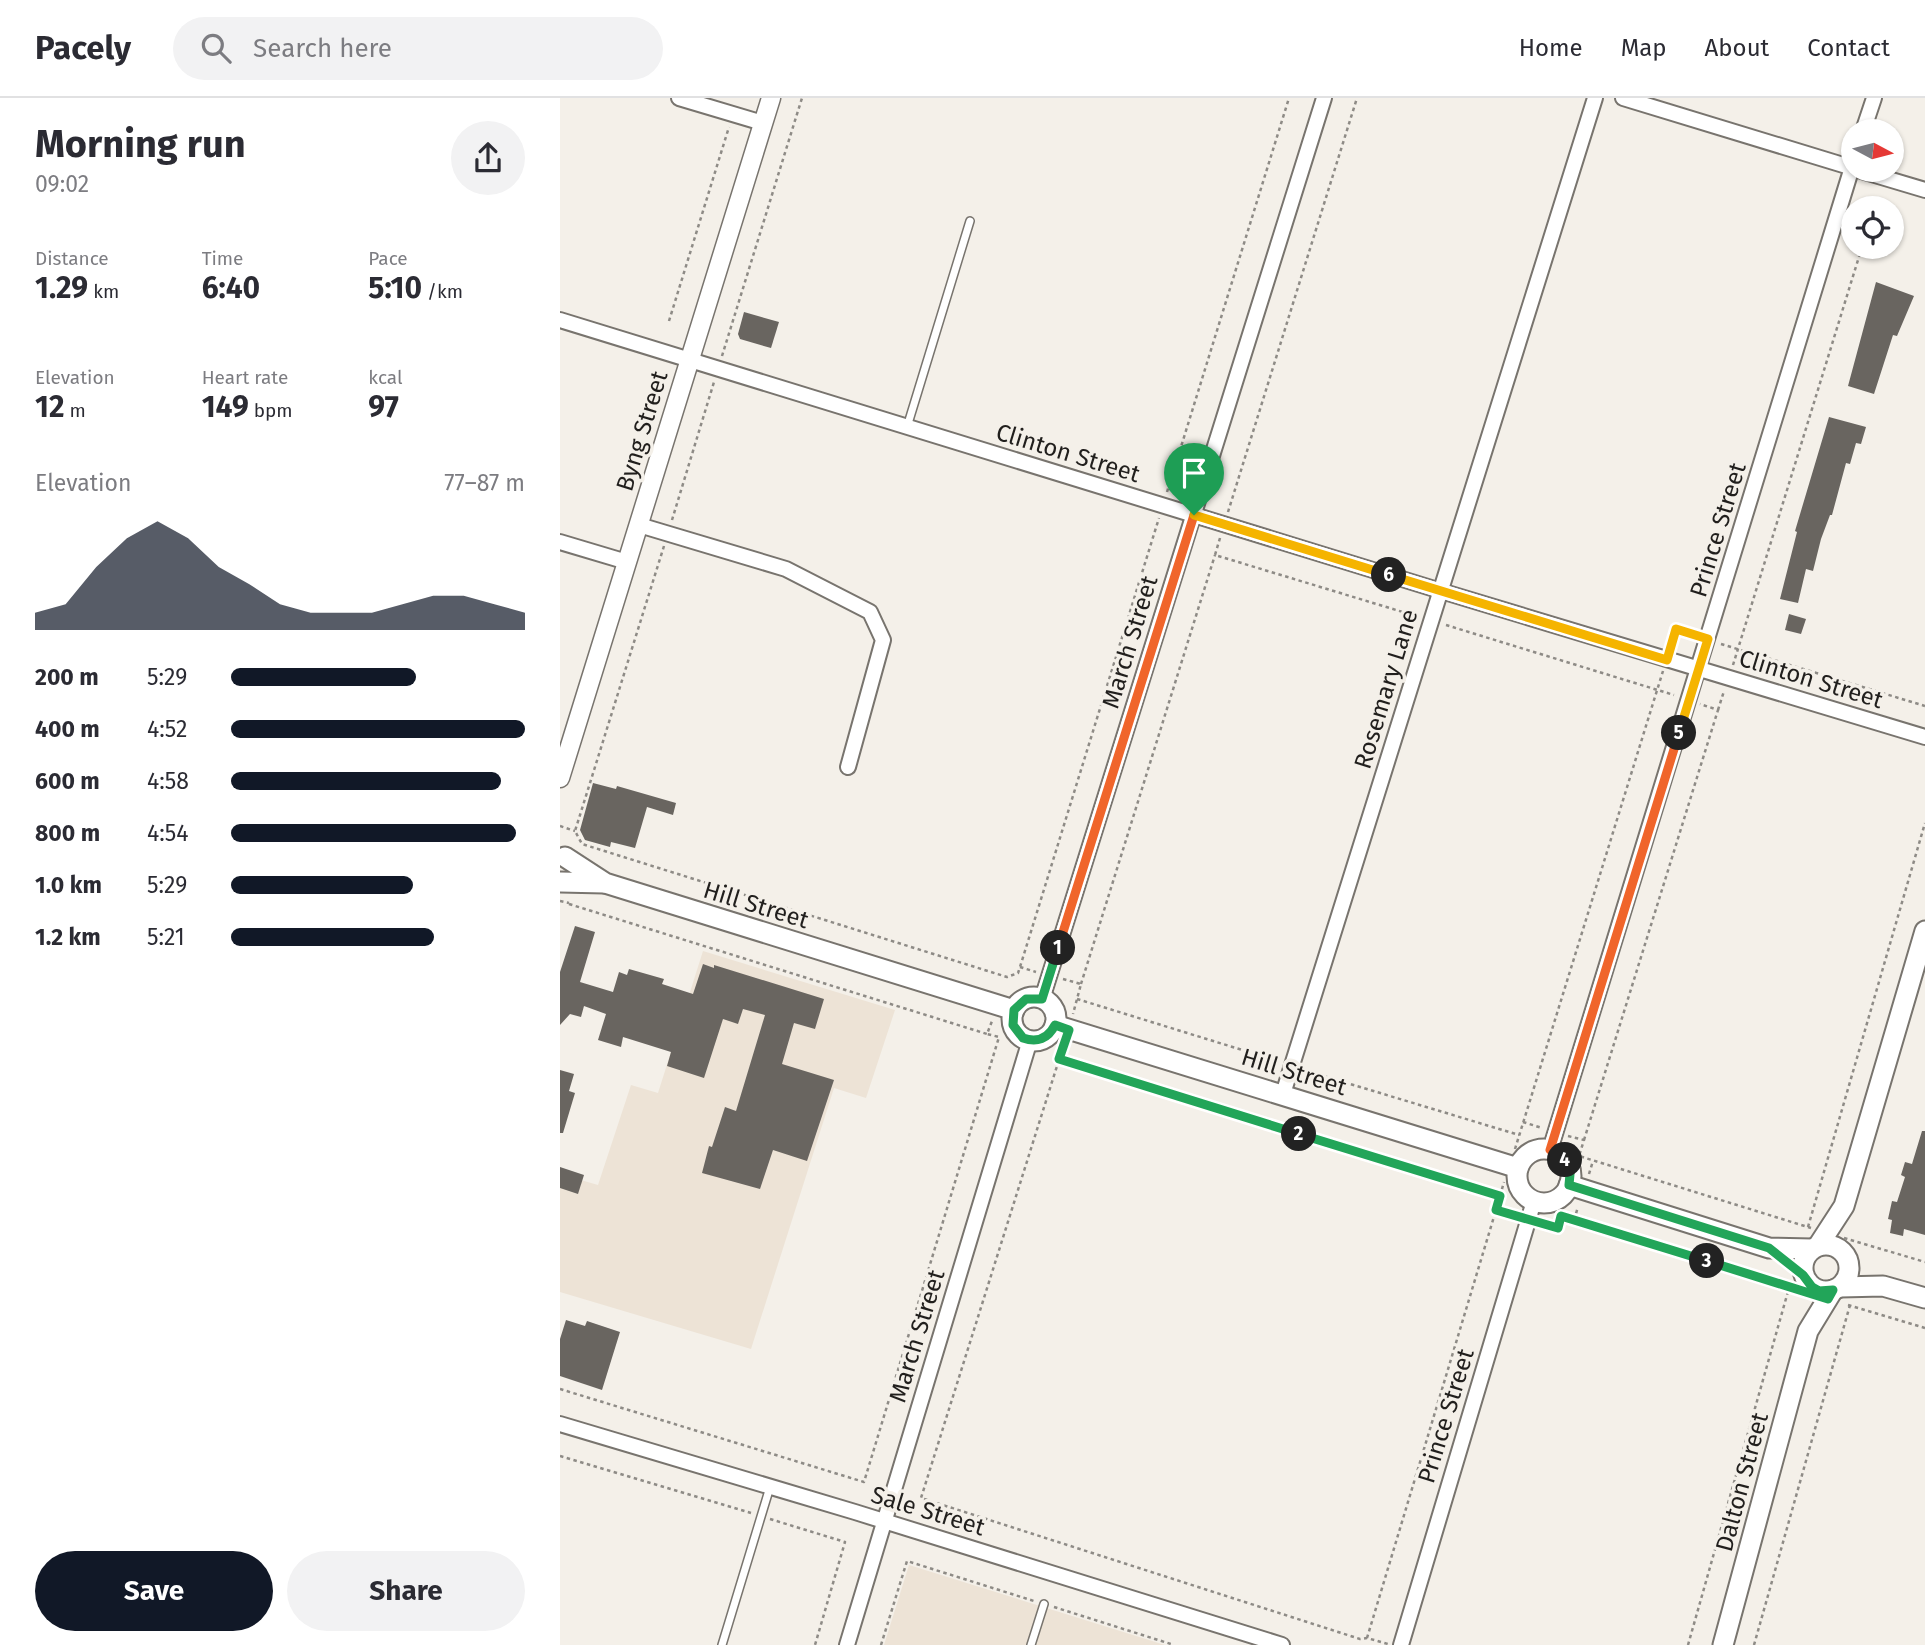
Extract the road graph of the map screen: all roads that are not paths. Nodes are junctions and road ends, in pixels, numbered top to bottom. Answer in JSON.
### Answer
{"nodes":[{"id":1,"x":679,"y":98,"type":"edge"},
{"id":2,"x":771,"y":98,"type":"edge"},
{"id":3,"x":1324,"y":98,"type":"edge"},
{"id":4,"x":1595,"y":98,"type":"edge"},
{"id":5,"x":1623,"y":98,"type":"edge"},
{"id":6,"x":1874,"y":98,"type":"edge"},
{"id":7,"x":1867,"y":119,"type":"edge"},
{"id":8,"x":763,"y":123,"type":"junction"},
{"id":9,"x":1841,"y":163,"type":"edge"},
{"id":10,"x":1849,"y":182,"type":"edge"},
{"id":11,"x":1900,"y":182,"type":"edge"},
{"id":12,"x":1925,"y":190,"type":"edge"},
{"id":13,"x":970,"y":221,"type":"dead end"},
{"id":14,"x":560,"y":320,"type":"edge"},
{"id":15,"x":690,"y":360,"type":"junction"},
{"id":16,"x":907,"y":427,"type":"junction"},
{"id":17,"x":1194,"y":515,"type":"junction"},
{"id":18,"x":639,"y":525,"type":"junction"},
{"id":19,"x":560,"y":542,"type":"edge"},
{"id":20,"x":627,"y":562,"type":"junction"},
{"id":21,"x":1441,"y":591,"type":"junction"},
{"id":22,"x":1699,"y":670,"type":"junction"},
{"id":23,"x":1925,"y":737,"type":"edge"},
{"id":24,"x":848,"y":767,"type":"dead end"},
{"id":25,"x":560,"y":778,"type":"edge"},
{"id":26,"x":563,"y":852,"type":"edge"},
{"id":27,"x":560,"y":882,"type":"edge"},
{"id":28,"x":605,"y":883,"type":"junction"},
{"id":29,"x":1925,"y":931,"type":"edge"},
{"id":30,"x":1042,"y":999,"type":"junction"},
{"id":31,"x":1006,"y":1008,"type":"junction"},
{"id":32,"x":1062,"y":1028,"type":"junction"},
{"id":33,"x":1030,"y":1041,"type":"junction"},
{"id":34,"x":1283,"y":1094,"type":"junction"},
{"id":35,"x":1550,"y":1150,"type":"junction"},
{"id":36,"x":1514,"y":1167,"type":"junction"},
{"id":37,"x":1569,"y":1185,"type":"junction"},
{"id":38,"x":1532,"y":1210,"type":"junction"},
{"id":39,"x":1829,"y":1244,"type":"junction"},
{"id":40,"x":1769,"y":1248,"type":"junction"},
{"id":41,"x":1801,"y":1284,"type":"junction"},
{"id":42,"x":1883,"y":1286,"type":"junction"},
{"id":43,"x":1834,"y":1292,"type":"junction"},
{"id":44,"x":1925,"y":1298,"type":"edge"},
{"id":45,"x":1808,"y":1331,"type":"junction"},
{"id":46,"x":560,"y":1424,"type":"edge"},
{"id":47,"x":770,"y":1488,"type":"junction"},
{"id":48,"x":884,"y":1521,"type":"junction"},
{"id":49,"x":1044,"y":1604,"type":"dead end"},
{"id":50,"x":722,"y":1645,"type":"edge"},
{"id":51,"x":847,"y":1645,"type":"edge"},
{"id":52,"x":1031,"y":1645,"type":"edge"},
{"id":53,"x":1282,"y":1645,"type":"edge"},
{"id":54,"x":1401,"y":1645,"type":"edge"},
{"id":55,"x":1723,"y":1645,"type":"edge"}],
"edges":[{"from":1,"to":8,"type":"street"},
{"from":2,"to":8,"type":"street","name":"Byng Street"},
{"from":3,"to":17,"type":"street","name":"March Street"},
{"from":4,"to":21,"type":"street","name":"Rosemary Lane"},
{"from":5,"to":9,"type":"street"},
{"from":6,"to":7,"type":"street"},
{"from":8,"to":15,"type":"street","name":"Byng Street"},
{"from":10,"to":22,"type":"street","name":"Prince Street"},
{"from":11,"to":12,"type":"street"},
{"from":13,"to":16,"type":"lane"},
{"from":14,"to":15,"type":"street","name":"Clinton Street"},
{"from":15,"to":16,"type":"street","name":"Clinton Street"},
{"from":15,"to":18,"type":"street","name":"Byng Street"},
{"from":16,"to":17,"type":"street","name":"Clinton Street"},
{"from":17,"to":21,"type":"street","name":"Clinton Street"},
{"from":17,"to":30,"type":"street","name":"March Street"},
{"from":18,"to":20,"type":"street","name":"Byng Street"},
{"from":18,"to":24,"type":"street"},
{"from":19,"to":20,"type":"street"},
{"from":20,"to":25,"type":"street","name":"Byng Street"},
{"from":21,"to":22,"type":"street","name":"Clinton Street"},
{"from":21,"to":34,"type":"street","name":"Rosemary Lane"},
{"from":22,"to":23,"type":"street","name":"Clinton Street"},
{"from":22,"to":35,"type":"street","name":"Prince Street"},
{"from":26,"to":27,"type":"main road"},
{"from":26,"to":28,"type":"main road","name":"Hill Street"},
{"from":27,"to":28,"type":"main road","name":"Hill Street"},
{"from":28,"to":31,"type":"main road","name":"Hill Street"},
{"from":29,"to":39,"type":"main road"},
{"from":30,"to":31,"type":"main road"},
{"from":30,"to":32,"type":"main road"},
{"from":31,"to":33,"type":"main road"},
{"from":32,"to":33,"type":"main road"},
{"from":32,"to":34,"type":"main road","name":"Hill Street"},
{"from":33,"to":48,"type":"street","name":"March Street"},
{"from":34,"to":36,"type":"main road","name":"Hill Street"},
{"from":35,"to":36,"type":"main road"},
{"from":35,"to":37,"type":"main road"},
{"from":36,"to":38,"type":"main road"},
{"from":37,"to":38,"type":"main road"},
{"from":37,"to":40,"type":"main road"},
{"from":38,"to":54,"type":"street","name":"Prince Street"},
{"from":39,"to":40,"type":"main road"},
{"from":39,"to":41,"type":"main road"},
{"from":39,"to":42,"type":"main road"},
{"from":39,"to":43,"type":"main road","name":"Dalton Street"},
{"from":40,"to":41,"type":"main road"},
{"from":41,"to":43,"type":"main road"},
{"from":41,"to":45,"type":"main road","name":"Dalton Street"},
{"from":42,"to":43,"type":"main road"},
{"from":42,"to":44,"type":"main road"},
{"from":43,"to":45,"type":"main road","name":"Dalton Street"},
{"from":45,"to":55,"type":"main road","name":"Dalton Street"},
{"from":46,"to":47,"type":"street","name":"Sale Street"},
{"from":47,"to":48,"type":"street","name":"Sale Street"},
{"from":47,"to":50,"type":"lane"},
{"from":48,"to":51,"type":"street","name":"March Street"},
{"from":48,"to":53,"type":"street","name":"Sale Street"},
{"from":49,"to":52,"type":"lane"}]}
